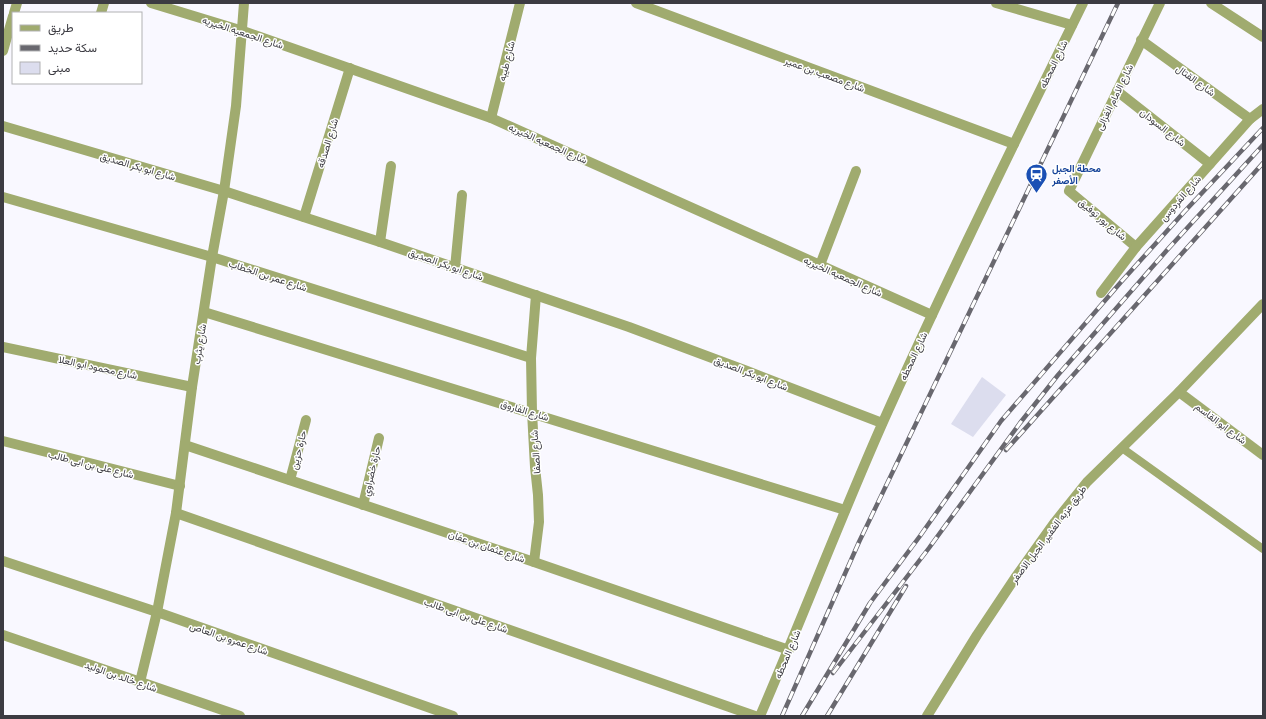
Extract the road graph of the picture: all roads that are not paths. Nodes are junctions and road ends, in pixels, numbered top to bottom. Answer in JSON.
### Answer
{"nodes":[{"id":1,"x":151,"y":3,"type":"edge"},
{"id":2,"x":244,"y":3,"type":"edge"},
{"id":3,"x":520,"y":3,"type":"edge"},
{"id":4,"x":636,"y":3,"type":"edge"},
{"id":5,"x":996,"y":3,"type":"edge"},
{"id":6,"x":1083,"y":3,"type":"edge"},
{"id":7,"x":1160,"y":3,"type":"edge"},
{"id":8,"x":1211,"y":3,"type":"edge"},
{"id":9,"x":12,"y":18,"type":"edge"},
{"id":10,"x":1072,"y":25,"type":"junction"},
{"id":11,"x":243,"y":31,"type":"junction"},
{"id":12,"x":1263,"y":37,"type":"edge"},
{"id":13,"x":1141,"y":40,"type":"junction"},
{"id":14,"x":3,"y":51,"type":"edge"},
{"id":15,"x":350,"y":68,"type":"junction"},
{"id":16,"x":1117,"y":91,"type":"junction"},
{"id":17,"x":1262,"y":113,"type":"edge"},
{"id":18,"x":491,"y":118,"type":"junction"},
{"id":19,"x":1250,"y":119,"type":"junction"},
{"id":20,"x":3,"y":126,"type":"edge"},
{"id":21,"x":1014,"y":144,"type":"junction"},
{"id":22,"x":1210,"y":164,"type":"junction"},
{"id":23,"x":392,"y":166,"type":"dead end"},
{"id":24,"x":856,"y":171,"type":"dead end"},
{"id":25,"x":224,"y":191,"type":"junction"},
{"id":26,"x":1069,"y":191,"type":"joint"},
{"id":27,"x":462,"y":195,"type":"dead end"},
{"id":28,"x":3,"y":197,"type":"edge"},
{"id":29,"x":304,"y":217,"type":"junction"},
{"id":30,"x":380,"y":242,"type":"junction"},
{"id":31,"x":1136,"y":247,"type":"junction"},
{"id":32,"x":212,"y":257,"type":"junction"},
{"id":33,"x":820,"y":265,"type":"junction"},
{"id":34,"x":455,"y":268,"type":"junction"},
{"id":35,"x":1101,"y":293,"type":"dead end"},
{"id":36,"x":536,"y":295,"type":"junction"},
{"id":37,"x":1262,"y":305,"type":"edge"},
{"id":38,"x":204,"y":312,"type":"junction"},
{"id":39,"x":932,"y":315,"type":"junction"},
{"id":40,"x":3,"y":347,"type":"edge"},
{"id":41,"x":531,"y":358,"type":"junction"},
{"id":42,"x":192,"y":387,"type":"junction"},
{"id":43,"x":1179,"y":392,"type":"junction"},
{"id":44,"x":532,"y":412,"type":"junction"},
{"id":45,"x":306,"y":420,"type":"dead end"},
{"id":46,"x":882,"y":424,"type":"junction"},
{"id":47,"x":379,"y":438,"type":"dead end"},
{"id":48,"x":3,"y":441,"type":"edge"},
{"id":49,"x":185,"y":445,"type":"junction"},
{"id":50,"x":1122,"y":448,"type":"junction"},
{"id":51,"x":1263,"y":455,"type":"edge"},
{"id":52,"x":290,"y":480,"type":"junction"},
{"id":53,"x":180,"y":486,"type":"junction"},
{"id":54,"x":363,"y":505,"type":"junction"},
{"id":55,"x":845,"y":510,"type":"junction"},
{"id":56,"x":176,"y":513,"type":"junction"},
{"id":57,"x":1263,"y":549,"type":"edge"},
{"id":58,"x":3,"y":561,"type":"edge"},
{"id":59,"x":534,"y":562,"type":"junction"},
{"id":60,"x":157,"y":612,"type":"junction"},
{"id":61,"x":3,"y":635,"type":"edge"},
{"id":62,"x":789,"y":650,"type":"junction"},
{"id":63,"x":140,"y":682,"type":"junction"},
{"id":64,"x":240,"y":716,"type":"edge"},
{"id":65,"x":453,"y":716,"type":"edge"},
{"id":66,"x":756,"y":716,"type":"edge"},
{"id":67,"x":760,"y":716,"type":"edge"},
{"id":68,"x":927,"y":716,"type":"edge"}],
"edges":[{"from":1,"to":11,"type":"street","name":"شارع الجمعيه الخيريه"},
{"from":2,"to":11,"type":"street","name":"شارع يثرب"},
{"from":3,"to":18,"type":"street","name":"شارع طيبه"},
{"from":4,"to":21,"type":"street","name":"شارع مصعب بن عمير"},
{"from":5,"to":10,"type":"street"},
{"from":6,"to":10,"type":"street","name":"شارع المحطه"},
{"from":7,"to":13,"type":"street","name":"شارع الامام الغزالى"},
{"from":8,"to":12,"type":"street"},
{"from":9,"to":14,"type":"street"},
{"from":10,"to":21,"type":"street","name":"شارع المحطه"},
{"from":11,"to":15,"type":"street","name":"شارع الجمعيه الخيريه"},
{"from":11,"to":25,"type":"street","name":"شارع يثرب"},
{"from":13,"to":16,"type":"street","name":"شارع الامام الغزالى"},
{"from":13,"to":19,"type":"street","name":"شارع القتال"},
{"from":15,"to":18,"type":"street","name":"شارع الجمعيه الخيريه"},
{"from":15,"to":29,"type":"street","name":"شارع الصدقه"},
{"from":16,"to":22,"type":"street","name":"شارع السودان"},
{"from":16,"to":26,"type":"street","name":"شارع الامام الغزالى"},
{"from":17,"to":19,"type":"street","name":"شارع الفردوس"},
{"from":18,"to":33,"type":"street","name":"شارع الجمعيه الخيريه"},
{"from":19,"to":22,"type":"street","name":"شارع الفردوس"},
{"from":20,"to":25,"type":"street","name":"شارع ابو بكر الصديق"},
{"from":21,"to":39,"type":"street","name":"شارع المحطه"},
{"from":22,"to":31,"type":"street","name":"شارع الفردوس"},
{"from":23,"to":30,"type":"street"},
{"from":24,"to":33,"type":"street"},
{"from":25,"to":29,"type":"street","name":"شارع ابو بكر الصديق"},
{"from":25,"to":32,"type":"street","name":"شارع يثرب"},
{"from":26,"to":31,"type":"street","name":"شارع بور توفيق"},
{"from":27,"to":34,"type":"street"},
{"from":28,"to":32,"type":"street","name":"شارع عمر بن الخطاب"},
{"from":29,"to":30,"type":"street","name":"شارع ابو بكر الصديق"},
{"from":30,"to":34,"type":"street","name":"شارع ابو بكر الصديق"},
{"from":31,"to":35,"type":"street","name":"شارع الفردوس"},
{"from":32,"to":38,"type":"street","name":"شارع يثرب"},
{"from":32,"to":41,"type":"street","name":"شارع عمر بن الخطاب"},
{"from":33,"to":39,"type":"street","name":"شارع الجمعيه الخيريه"},
{"from":34,"to":36,"type":"street","name":"شارع ابو بكر الصديق"},
{"from":36,"to":41,"type":"street","name":"شارع الصفا"},
{"from":36,"to":46,"type":"street","name":"شارع ابو بكر الصديق"},
{"from":37,"to":43,"type":"street","name":"طريق عزبه الغفير, الجبل الاصفر"},
{"from":38,"to":42,"type":"street","name":"شارع يثرب"},
{"from":38,"to":44,"type":"street","name":"شارع الفاروق"},
{"from":39,"to":46,"type":"street","name":"شارع المحطه"},
{"from":40,"to":42,"type":"street","name":"شارع محمود ابو العلا"},
{"from":41,"to":44,"type":"street","name":"شارع الصفا"},
{"from":42,"to":49,"type":"street","name":"شارع يثرب"},
{"from":43,"to":50,"type":"street","name":"طريق عزبه الغفير, الجبل الاصفر"},
{"from":43,"to":51,"type":"street","name":"شارع ابو القاسم"},
{"from":44,"to":55,"type":"street","name":"شارع الفاروق"},
{"from":44,"to":59,"type":"street","name":"شارع الصفا"},
{"from":45,"to":52,"type":"street","name":"حارة حزين"},
{"from":46,"to":55,"type":"street","name":"شارع المحطه"},
{"from":47,"to":54,"type":"street","name":"حارة خضراوي"},
{"from":48,"to":53,"type":"street","name":"شارع على بن ابى طالب"},
{"from":49,"to":52,"type":"street","name":"شارع عثمان بن عفان"},
{"from":49,"to":53,"type":"street","name":"شارع يثرب"},
{"from":50,"to":57,"type":"lane"},
{"from":50,"to":68,"type":"street","name":"طريق عزبه الغفير, الجبل الاصفر"},
{"from":52,"to":54,"type":"street","name":"شارع عثمان بن عفان"},
{"from":53,"to":56,"type":"street","name":"شارع يثرب"},
{"from":54,"to":59,"type":"street","name":"شارع عثمان بن عفان"},
{"from":55,"to":62,"type":"street","name":"شارع المحطه"},
{"from":56,"to":60,"type":"street","name":"شارع يثرب"},
{"from":56,"to":66,"type":"street","name":"شارع على بن ابى طالب"},
{"from":58,"to":60,"type":"street","name":"شارع عمرو بن العاص"},
{"from":59,"to":62,"type":"street","name":"شارع عثمان بن عفان"},
{"from":60,"to":63,"type":"street","name":"شارع يثرب"},
{"from":60,"to":65,"type":"street","name":"شارع عمرو بن العاص"},
{"from":61,"to":63,"type":"street","name":"شارع خالد بن الوليد"},
{"from":62,"to":67,"type":"street","name":"شارع المحطه"},
{"from":63,"to":64,"type":"street","name":"شارع خالد بن الوليد"}]}
